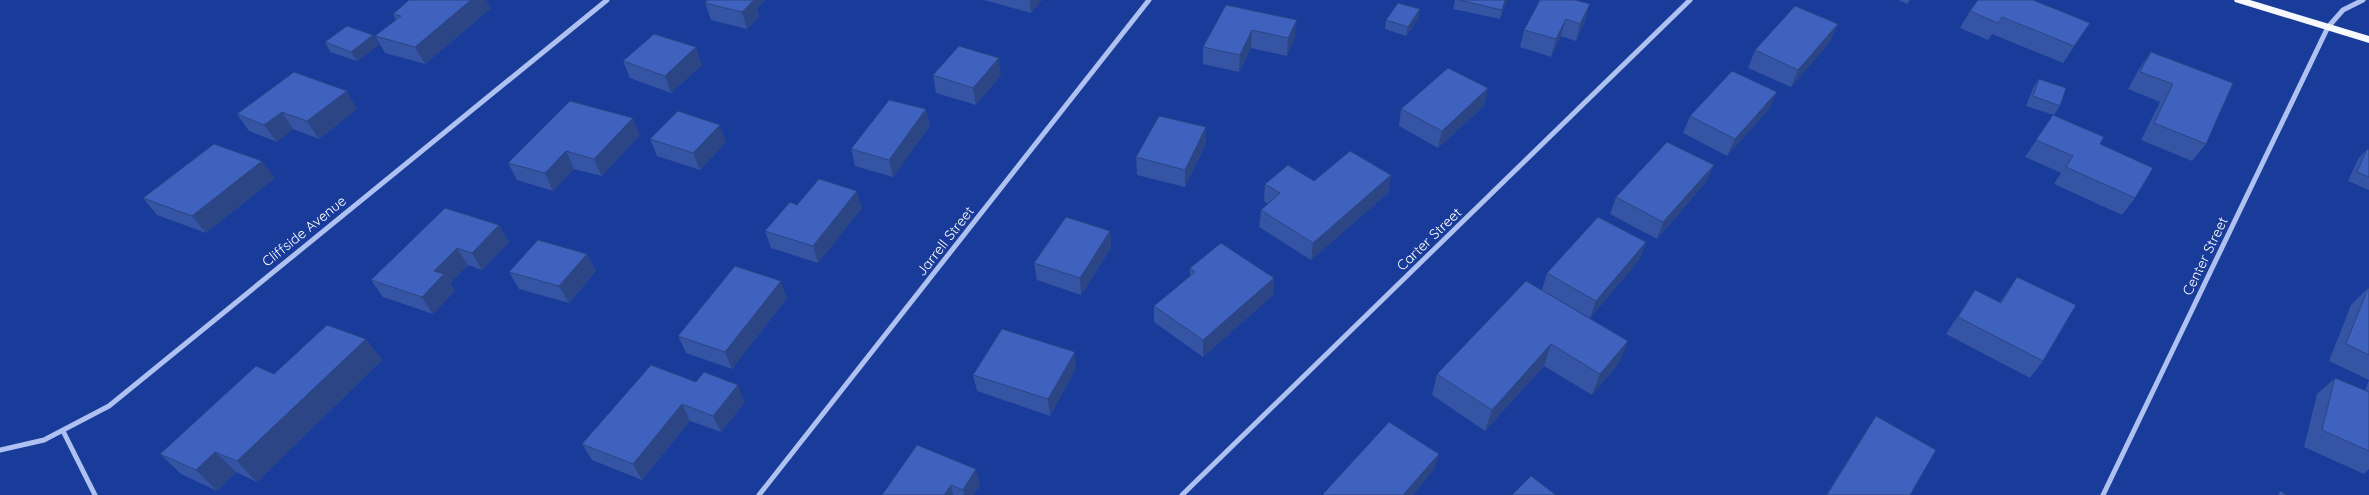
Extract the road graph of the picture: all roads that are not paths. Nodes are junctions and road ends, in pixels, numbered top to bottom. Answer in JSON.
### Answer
{"nodes":[{"id":1,"x":607,"y":0,"type":"edge"},
{"id":2,"x":1149,"y":0,"type":"edge"},
{"id":3,"x":1690,"y":0,"type":"edge"},
{"id":4,"x":2239,"y":0,"type":"edge"},
{"id":5,"x":2362,"y":0,"type":"edge"},
{"id":6,"x":2328,"y":27,"type":"junction"},
{"id":7,"x":2369,"y":40,"type":"edge"},
{"id":8,"x":64,"y":433,"type":"junction"},
{"id":9,"x":0,"y":450,"type":"edge"},
{"id":10,"x":95,"y":495,"type":"edge"},
{"id":11,"x":759,"y":495,"type":"edge"},
{"id":12,"x":1182,"y":495,"type":"edge"},
{"id":13,"x":2103,"y":495,"type":"edge"}],
"edges":[{"from":1,"to":8,"type":"street","name":"Cliffside Avenue"},
{"from":2,"to":11,"type":"street","name":"Jarrell Street"},
{"from":3,"to":12,"type":"street","name":"Carter Street"},
{"from":4,"to":6,"type":"main road"},
{"from":5,"to":6,"type":"street","name":"Center Street"},
{"from":6,"to":7,"type":"main road"},
{"from":6,"to":13,"type":"street","name":"Center Street"},
{"from":8,"to":9,"type":"street","name":"Cliffside Avenue"},
{"from":8,"to":10,"type":"street"}]}
